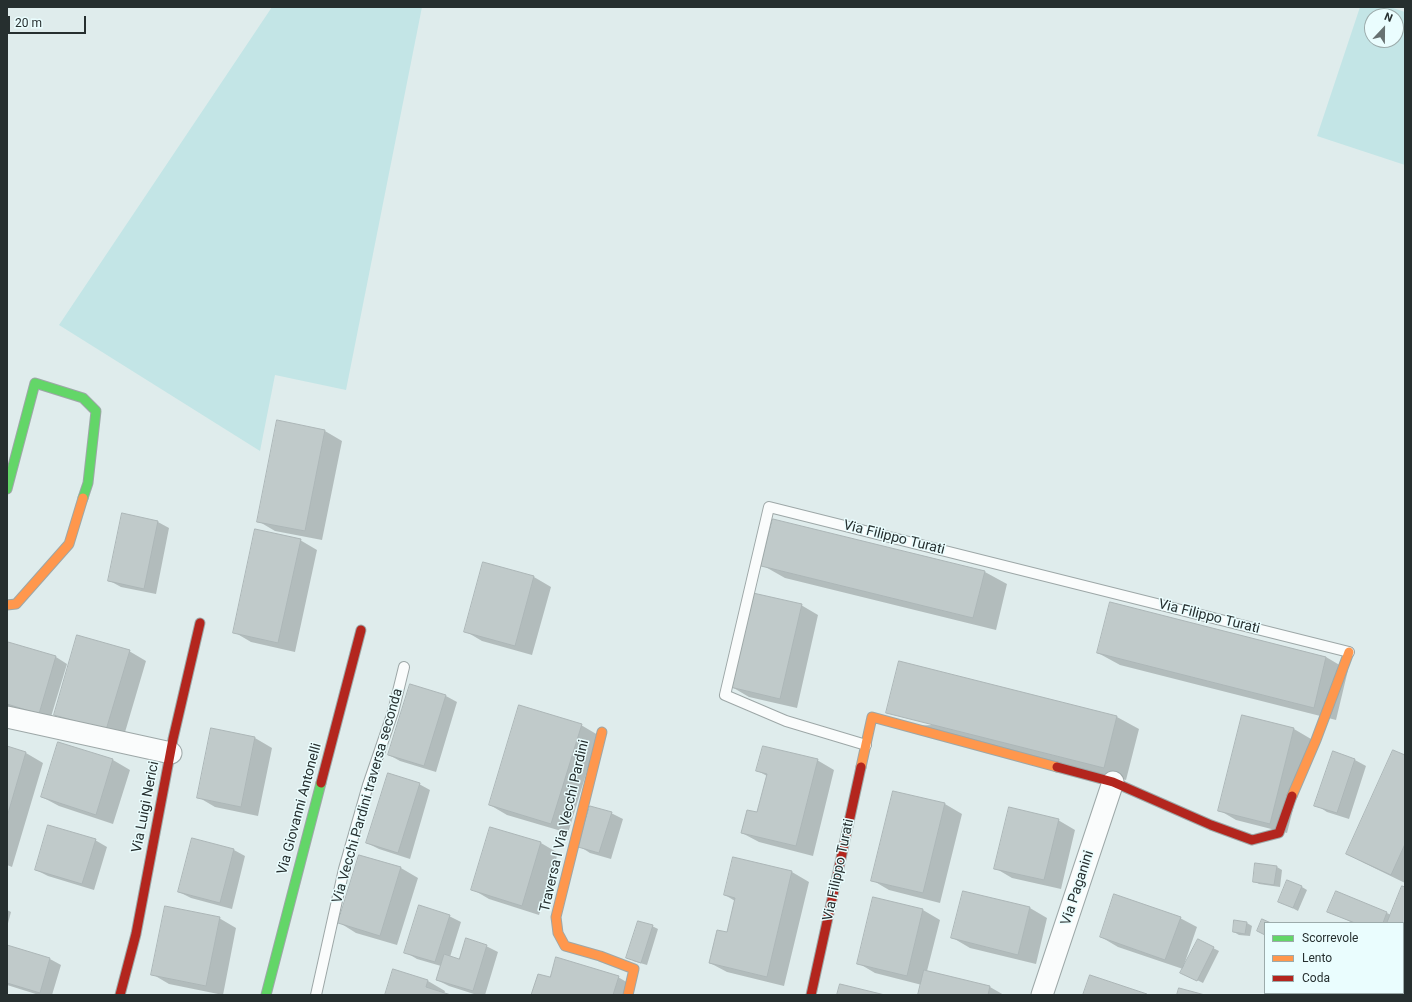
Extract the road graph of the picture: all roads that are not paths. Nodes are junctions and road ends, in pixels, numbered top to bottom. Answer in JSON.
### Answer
{"nodes":[{"id":1,"x":7,"y":489,"type":"edge"},
{"id":2,"x":7,"y":605,"type":"edge"},
{"id":3,"x":200,"y":623,"type":"dead end"},
{"id":4,"x":361,"y":630,"type":"dead end"},
{"id":5,"x":1349,"y":652,"type":"joint"},
{"id":6,"x":404,"y":667,"type":"dead end"},
{"id":7,"x":7,"y":717,"type":"edge"},
{"id":8,"x":602,"y":732,"type":"dead end"},
{"id":9,"x":866,"y":745,"type":"junction"},
{"id":10,"x":171,"y":753,"type":"junction"},
{"id":11,"x":1113,"y":782,"type":"junction"},
{"id":12,"x":120,"y":995,"type":"edge"},
{"id":13,"x":266,"y":995,"type":"edge"},
{"id":14,"x":316,"y":995,"type":"edge"},
{"id":15,"x":628,"y":995,"type":"edge"},
{"id":16,"x":811,"y":995,"type":"edge"},
{"id":17,"x":1042,"y":995,"type":"edge"}],
"edges":[{"from":1,"to":2,"type":"street"},
{"from":3,"to":10,"type":"street","name":"Via Luigi Nerici"},
{"from":4,"to":13,"type":"street","name":"Via Giovanni Antonelli"},
{"from":5,"to":9,"type":"lane","name":"Via Filippo Turati"},
{"from":5,"to":11,"type":"street","name":"Via Filippo Turati"},
{"from":6,"to":14,"type":"lane","name":"Via Vecchi Pardini traversa seconda"},
{"from":7,"to":10,"type":"street"},
{"from":8,"to":15,"type":"street","name":"Traversa I Via Vecchi Pardini"},
{"from":9,"to":11,"type":"street","name":"Via Filippo Turati"},
{"from":9,"to":16,"type":"street","name":"Via Filippo Turati"},
{"from":10,"to":12,"type":"street","name":"Via Luigi Nerici"},
{"from":11,"to":17,"type":"street","name":"Via Paganini"}]}
